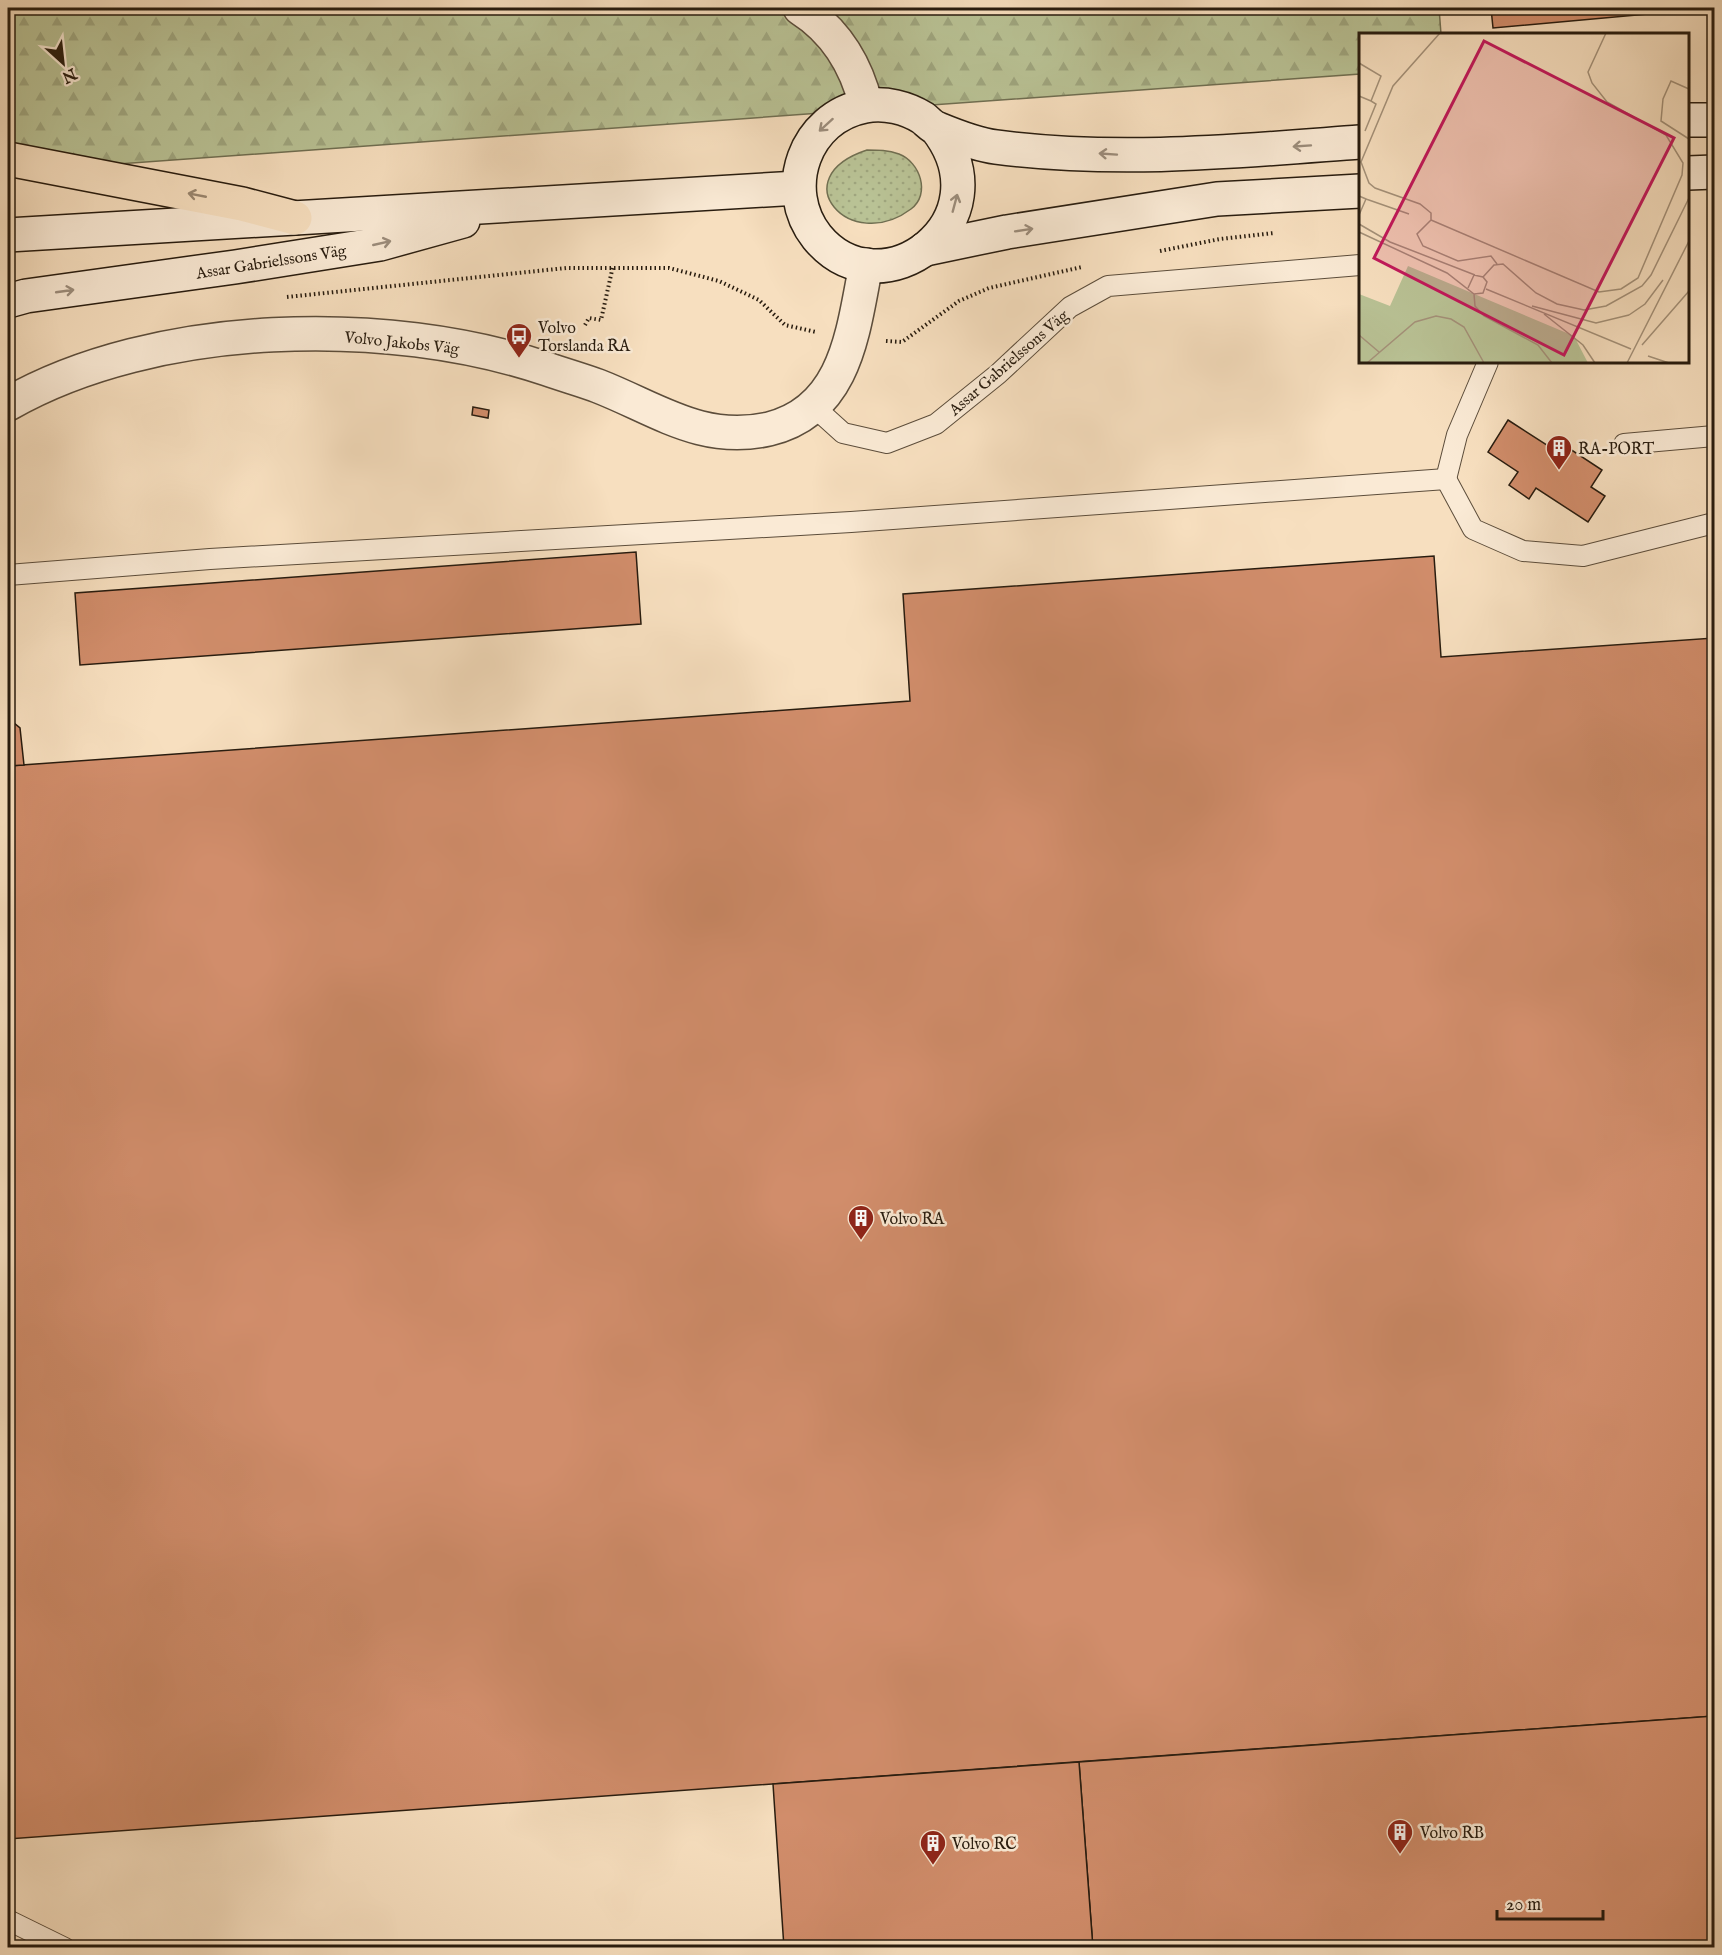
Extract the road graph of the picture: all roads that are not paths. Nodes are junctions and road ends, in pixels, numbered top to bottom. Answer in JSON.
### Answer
{"nodes":[{"id":1,"x":800,"y":8,"type":"edge"},
{"id":2,"x":866,"y":105,"type":"junction"},
{"id":3,"x":1689,"y":120,"type":"edge"},
{"id":4,"x":1714,"y":120,"type":"edge"},
{"id":5,"x":936,"y":129,"type":"junction"},
{"id":6,"x":1359,"y":142,"type":"edge"},
{"id":7,"x":8,"y":159,"type":"edge"},
{"id":8,"x":1714,"y":172,"type":"edge"},
{"id":9,"x":1689,"y":173,"type":"edge"},
{"id":10,"x":798,"y":188,"type":"junction"},
{"id":11,"x":1359,"y":191,"type":"edge"},
{"id":12,"x":530,"y":202,"type":"junction"},
{"id":13,"x":295,"y":218,"type":"junction"},
{"id":14,"x":8,"y":235,"type":"edge"},
{"id":15,"x":925,"y":249,"type":"junction"},
{"id":16,"x":866,"y":265,"type":"junction"},
{"id":17,"x":1359,"y":265,"type":"edge"},
{"id":18,"x":8,"y":301,"type":"edge"},
{"id":19,"x":1488,"y":363,"type":"edge"},
{"id":20,"x":8,"y":404,"type":"edge"},
{"id":21,"x":812,"y":405,"type":"junction"},
{"id":22,"x":1714,"y":436,"type":"edge"},
{"id":23,"x":1624,"y":444,"type":"dead end"},
{"id":24,"x":1446,"y":479,"type":"junction"},
{"id":25,"x":1714,"y":523,"type":"edge"},
{"id":26,"x":8,"y":575,"type":"edge"},
{"id":27,"x":8,"y":1920,"type":"edge"},
{"id":28,"x":65,"y":1947,"type":"edge"}],
"edges":[{"from":1,"to":2,"type":"street"},
{"from":2,"to":5,"type":"street"},
{"from":2,"to":10,"type":"street","one_way":true},
{"from":3,"to":4,"type":"street"},
{"from":6,"to":5,"type":"street","one_way":true},
{"from":15,"to":5,"type":"street","one_way":true},
{"from":13,"to":7,"type":"highway","one_way":true},
{"from":8,"to":9,"type":"street"},
{"from":10,"to":12,"type":"street","name":"Assar Gabrielssons Väg"},
{"from":10,"to":16,"type":"street"},
{"from":15,"to":11,"type":"street","one_way":true},
{"from":12,"to":13,"type":"street","name":"Assar Gabrielssons Väg"},
{"from":18,"to":12,"type":"street","name":"Assar Gabrielssons Väg","one_way":true},
{"from":13,"to":14,"type":"street","name":"Assar Gabrielssons Väg"},
{"from":15,"to":16,"type":"street"},
{"from":16,"to":21,"type":"street","name":"Volvo Jakobs Väg"},
{"from":17,"to":21,"type":"lane","name":"Assar Gabrielssons Väg"},
{"from":19,"to":24,"type":"lane"},
{"from":20,"to":21,"type":"street","name":"Volvo Jakobs Väg"},
{"from":22,"to":23,"type":"lane"},
{"from":24,"to":25,"type":"lane"},
{"from":24,"to":26,"type":"lane"},
{"from":27,"to":28,"type":"lane"}]}
